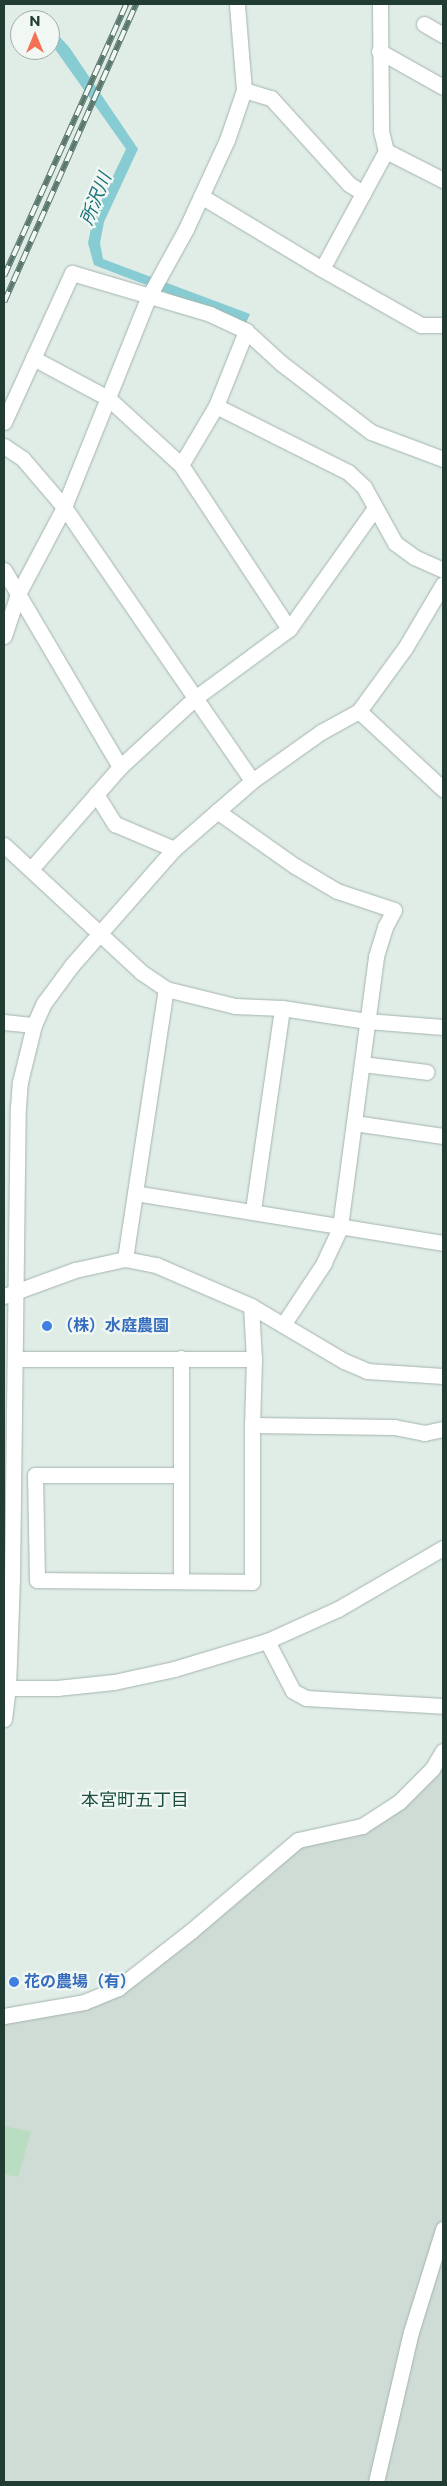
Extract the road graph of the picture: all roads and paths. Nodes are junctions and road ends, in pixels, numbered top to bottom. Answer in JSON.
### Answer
{"nodes":[{"id":1,"x":237,"y":4,"type":"edge"},
{"id":2,"x":380,"y":4,"type":"edge"},
{"id":3,"x":424,"y":24,"type":"dead end"},
{"id":4,"x":443,"y":36,"type":"edge"},
{"id":5,"x":379,"y":51,"type":"junction"},
{"id":6,"x":443,"y":87,"type":"edge"},
{"id":7,"x":244,"y":90,"type":"junction"},
{"id":8,"x":386,"y":151,"type":"junction"},
{"id":9,"x":442,"y":177,"type":"edge"},
{"id":10,"x":363,"y":193,"type":"junction"},
{"id":11,"x":201,"y":196,"type":"junction"},
{"id":12,"x":322,"y":269,"type":"junction"},
{"id":13,"x":150,"y":296,"type":"junction"},
{"id":14,"x":443,"y":325,"type":"edge"},
{"id":15,"x":246,"y":331,"type":"junction"},
{"id":16,"x":33,"y":358,"type":"junction"},
{"id":17,"x":108,"y":398,"type":"junction"},
{"id":18,"x":216,"y":406,"type":"junction"},
{"id":19,"x":4,"y":422,"type":"edge"},
{"id":20,"x":4,"y":446,"type":"edge"},
{"id":21,"x":443,"y":459,"type":"edge"},
{"id":22,"x":181,"y":465,"type":"junction"},
{"id":23,"x":64,"y":507,"type":"junction"},
{"id":24,"x":375,"y":508,"type":"junction"},
{"id":25,"x":4,"y":570,"type":"edge"},
{"id":26,"x":443,"y":570,"type":"edge"},
{"id":27,"x":443,"y":584,"type":"edge"},
{"id":28,"x":18,"y":594,"type":"junction"},
{"id":29,"x":289,"y":629,"type":"junction"},
{"id":30,"x":4,"y":636,"type":"edge"},
{"id":31,"x":195,"y":698,"type":"junction"},
{"id":32,"x":359,"y":711,"type":"junction"},
{"id":33,"x":120,"y":767,"type":"junction"},
{"id":34,"x":252,"y":782,"type":"junction"},
{"id":35,"x":443,"y":789,"type":"edge"},
{"id":36,"x":96,"y":794,"type":"junction"},
{"id":37,"x":217,"y":811,"type":"junction"},
{"id":38,"x":4,"y":845,"type":"edge"},
{"id":39,"x":174,"y":849,"type":"junction"},
{"id":40,"x":31,"y":869,"type":"junction"},
{"id":41,"x":100,"y":934,"type":"junction"},
{"id":42,"x":166,"y":989,"type":"junction"},
{"id":43,"x":282,"y":1008,"type":"junction"},
{"id":44,"x":367,"y":1021,"type":"junction"},
{"id":45,"x":4,"y":1022,"type":"edge"},
{"id":46,"x":34,"y":1025,"type":"junction"},
{"id":47,"x":443,"y":1027,"type":"edge"},
{"id":48,"x":362,"y":1064,"type":"junction"},
{"id":49,"x":427,"y":1072,"type":"dead end"},
{"id":50,"x":11,"y":1109,"type":"edge"},
{"id":51,"x":354,"y":1123,"type":"junction"},
{"id":52,"x":443,"y":1136,"type":"edge"},
{"id":53,"x":135,"y":1193,"type":"junction"},
{"id":54,"x":253,"y":1210,"type":"junction"},
{"id":55,"x":340,"y":1228,"type":"junction"},
{"id":56,"x":443,"y":1243,"type":"edge"},
{"id":57,"x":125,"y":1259,"type":"junction"},
{"id":58,"x":10,"y":1294,"type":"edge"},
{"id":59,"x":251,"y":1306,"type":"junction"},
{"id":60,"x":283,"y":1325,"type":"junction"},
{"id":61,"x":181,"y":1358,"type":"junction"},
{"id":62,"x":15,"y":1359,"type":"junction"},
{"id":63,"x":254,"y":1359,"type":"junction"},
{"id":64,"x":443,"y":1376,"type":"edge"},
{"id":65,"x":252,"y":1424,"type":"junction"},
{"id":66,"x":443,"y":1429,"type":"edge"},
{"id":67,"x":181,"y":1475,"type":"junction"},
{"id":68,"x":443,"y":1548,"type":"edge"},
{"id":69,"x":8,"y":1579,"type":"edge"},
{"id":70,"x":180,"y":1580,"type":"junction"},
{"id":71,"x":267,"y":1641,"type":"junction"},
{"id":72,"x":6,"y":1688,"type":"edge"},
{"id":73,"x":443,"y":1706,"type":"edge"},
{"id":74,"x":4,"y":1720,"type":"edge"},
{"id":75,"x":443,"y":1751,"type":"edge"},
{"id":76,"x":4,"y":2016,"type":"edge"},
{"id":77,"x":443,"y":2229,"type":"edge"},
{"id":78,"x":376,"y":2482,"type":"edge"}],
"edges":[{"from":1,"to":7,"type":"street"},
{"from":2,"to":5,"type":"street"},
{"from":3,"to":4,"type":"street"},
{"from":5,"to":6,"type":"street"},
{"from":5,"to":8,"type":"street"},
{"from":7,"to":10,"type":"street"},
{"from":7,"to":11,"type":"street"},
{"from":8,"to":9,"type":"street"},
{"from":8,"to":10,"type":"street"},
{"from":10,"to":12,"type":"street"},
{"from":11,"to":12,"type":"street"},
{"from":11,"to":13,"type":"street"},
{"from":12,"to":14,"type":"street"},
{"from":13,"to":15,"type":"street"},
{"from":13,"to":16,"type":"street"},
{"from":13,"to":17,"type":"street"},
{"from":15,"to":18,"type":"street"},
{"from":15,"to":21,"type":"street"},
{"from":16,"to":17,"type":"street"},
{"from":16,"to":19,"type":"street"},
{"from":17,"to":22,"type":"street"},
{"from":17,"to":23,"type":"street"},
{"from":18,"to":22,"type":"street"},
{"from":18,"to":24,"type":"street"},
{"from":20,"to":23,"type":"street"},
{"from":22,"to":29,"type":"street"},
{"from":23,"to":28,"type":"street"},
{"from":23,"to":31,"type":"street"},
{"from":24,"to":26,"type":"street"},
{"from":24,"to":29,"type":"street"},
{"from":25,"to":28,"type":"street"},
{"from":27,"to":32,"type":"street"},
{"from":28,"to":30,"type":"street"},
{"from":28,"to":33,"type":"street"},
{"from":29,"to":31,"type":"street"},
{"from":31,"to":33,"type":"street"},
{"from":31,"to":34,"type":"street"},
{"from":32,"to":34,"type":"street"},
{"from":32,"to":35,"type":"street"},
{"from":33,"to":36,"type":"street"},
{"from":34,"to":37,"type":"street"},
{"from":36,"to":39,"type":"street"},
{"from":36,"to":40,"type":"street"},
{"from":37,"to":39,"type":"street"},
{"from":37,"to":44,"type":"street"},
{"from":38,"to":40,"type":"street"},
{"from":39,"to":41,"type":"street"},
{"from":40,"to":41,"type":"street"},
{"from":41,"to":42,"type":"street"},
{"from":41,"to":46,"type":"street"},
{"from":42,"to":43,"type":"street"},
{"from":42,"to":53,"type":"street"},
{"from":43,"to":44,"type":"street"},
{"from":43,"to":54,"type":"street"},
{"from":44,"to":47,"type":"street"},
{"from":44,"to":48,"type":"street"},
{"from":45,"to":46,"type":"street"},
{"from":46,"to":50,"type":"street"},
{"from":48,"to":49,"type":"street"},
{"from":48,"to":51,"type":"street"},
{"from":50,"to":58,"type":"street"},
{"from":51,"to":52,"type":"street"},
{"from":51,"to":55,"type":"street"},
{"from":53,"to":54,"type":"street"},
{"from":53,"to":57,"type":"street"},
{"from":54,"to":55,"type":"street"},
{"from":55,"to":56,"type":"street"},
{"from":55,"to":60,"type":"street"},
{"from":57,"to":58,"type":"street"},
{"from":57,"to":59,"type":"street"},
{"from":58,"to":62,"type":"street"},
{"from":59,"to":60,"type":"street"},
{"from":59,"to":63,"type":"street"},
{"from":60,"to":64,"type":"street"},
{"from":61,"to":62,"type":"street"},
{"from":61,"to":63,"type":"street"},
{"from":61,"to":67,"type":"street"},
{"from":62,"to":69,"type":"street"},
{"from":63,"to":65,"type":"street"},
{"from":65,"to":66,"type":"street"},
{"from":65,"to":70,"type":"street"},
{"from":67,"to":70,"type":"street"},
{"from":67,"to":70,"type":"street"},
{"from":68,"to":71,"type":"street"},
{"from":69,"to":72,"type":"street"},
{"from":71,"to":72,"type":"street"},
{"from":71,"to":73,"type":"street"},
{"from":72,"to":74,"type":"street"},
{"from":75,"to":76,"type":"street"},
{"from":77,"to":78,"type":"street"}]}
